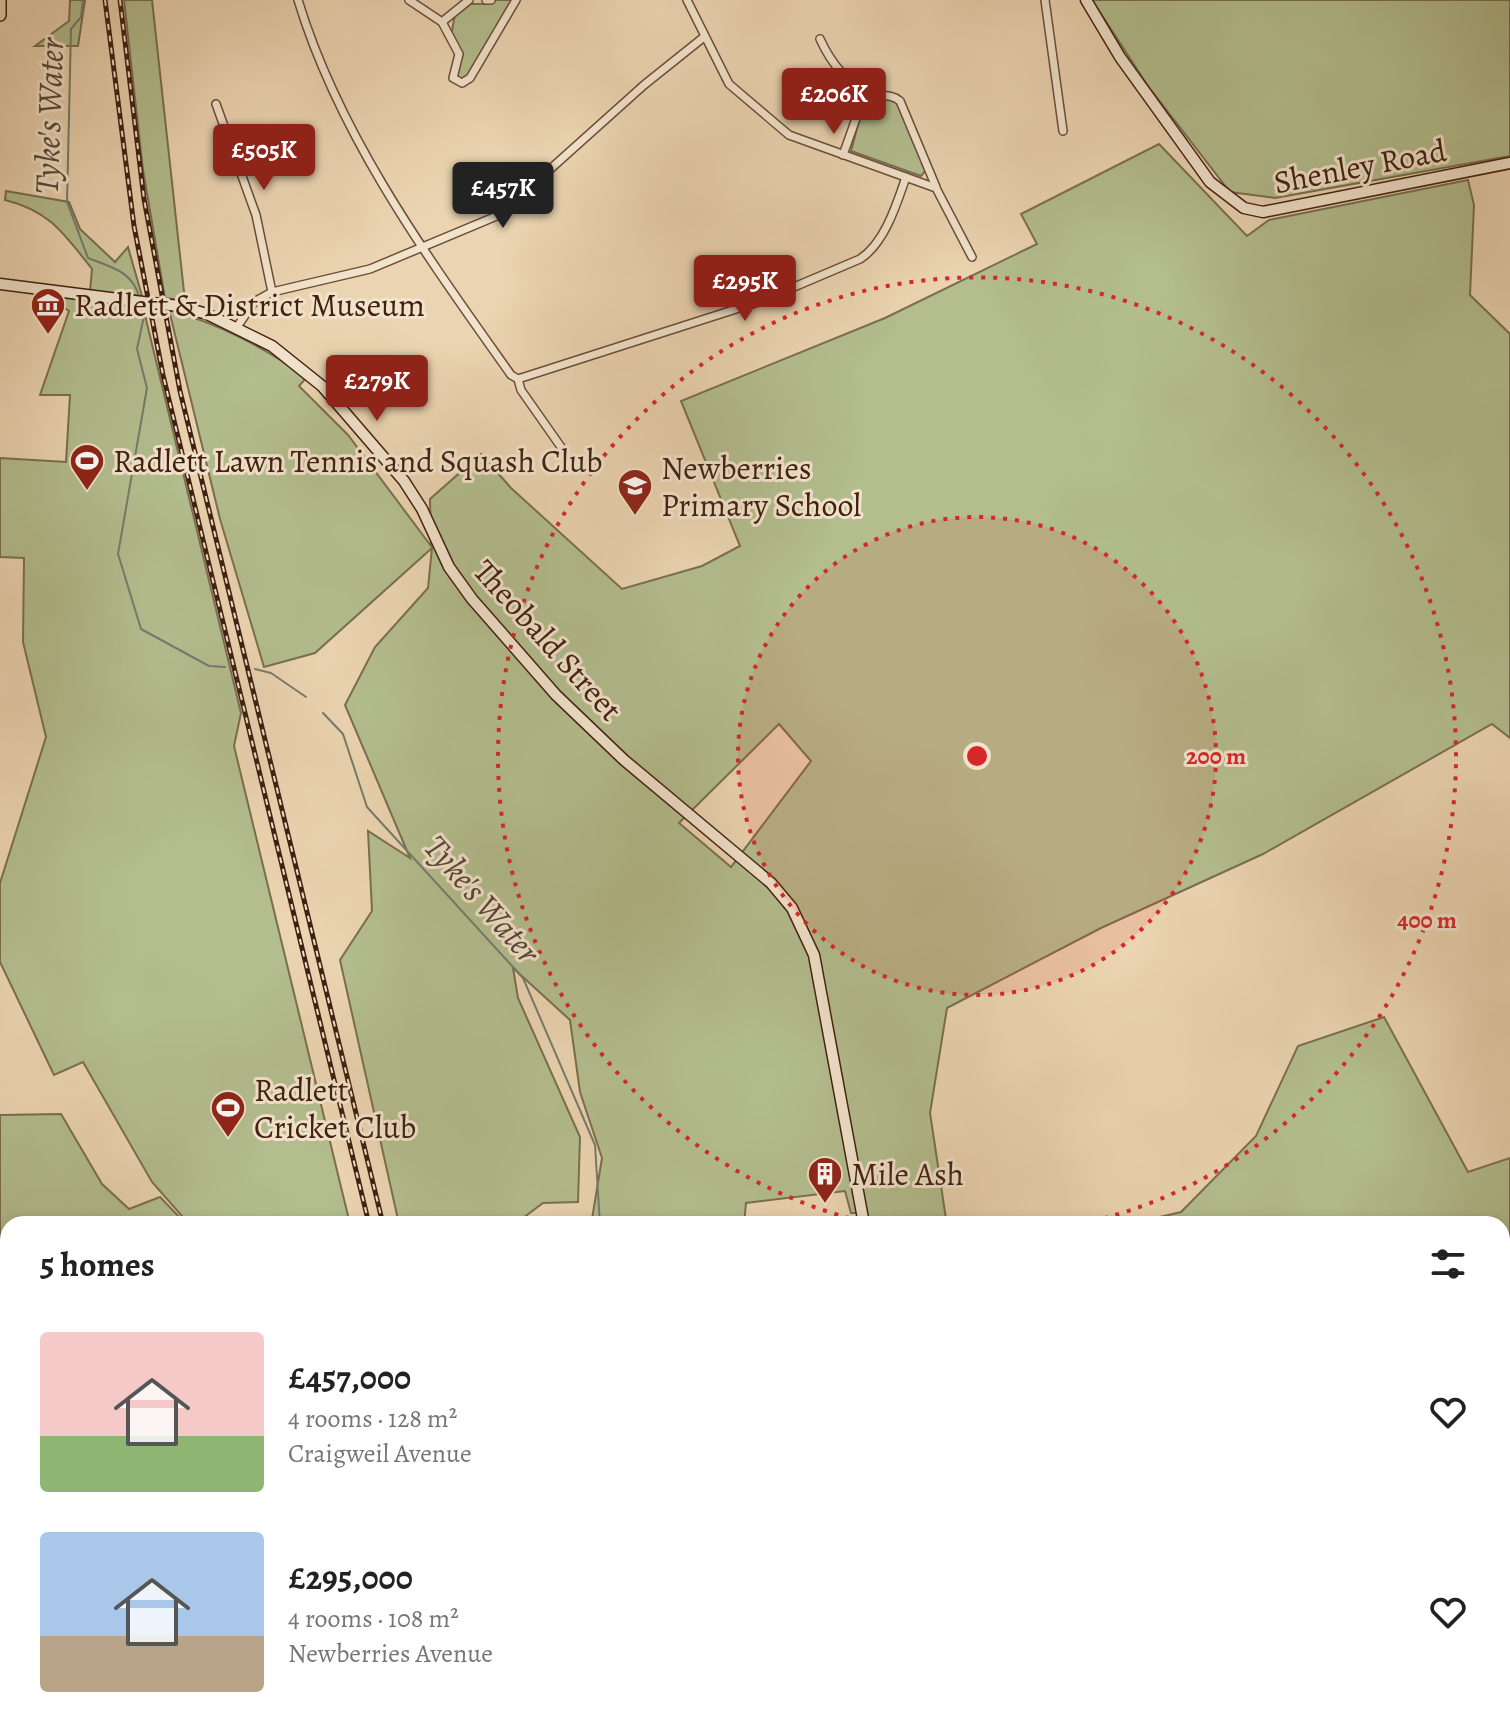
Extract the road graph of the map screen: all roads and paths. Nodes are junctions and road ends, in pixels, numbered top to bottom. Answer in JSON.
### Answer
{"nodes":[{"id":1,"x":0,"y":0,"type":"edge"},
{"id":2,"x":298,"y":0,"type":"edge"},
{"id":3,"x":409,"y":0,"type":"edge"},
{"id":4,"x":469,"y":0,"type":"edge"},
{"id":5,"x":516,"y":0,"type":"edge"},
{"id":6,"x":687,"y":0,"type":"edge"},
{"id":7,"x":1045,"y":0,"type":"edge"},
{"id":8,"x":1086,"y":0,"type":"edge"},
{"id":9,"x":0,"y":15,"type":"edge"},
{"id":10,"x":442,"y":22,"type":"junction"},
{"id":11,"x":704,"y":37,"type":"junction"},
{"id":12,"x":820,"y":39,"type":"dead end"},
{"id":13,"x":872,"y":95,"type":"junction"},
{"id":14,"x":216,"y":104,"type":"dead end"},
{"id":15,"x":1063,"y":131,"type":"dead end"},
{"id":16,"x":843,"y":155,"type":"junction"},
{"id":17,"x":1510,"y":163,"type":"edge"},
{"id":18,"x":906,"y":177,"type":"junction"},
{"id":19,"x":936,"y":188,"type":"junction"},
{"id":20,"x":422,"y":248,"type":"junction"},
{"id":21,"x":972,"y":257,"type":"dead end"},
{"id":22,"x":0,"y":284,"type":"edge"},
{"id":23,"x":272,"y":292,"type":"junction"},
{"id":24,"x":237,"y":327,"type":"junction"},
{"id":25,"x":518,"y":379,"type":"junction"},
{"id":26,"x":561,"y":447,"type":"dead end"},
{"id":27,"x":863,"y":1216,"type":"edge"}],
"edges":[{"from":1,"to":9,"type":"main road"},
{"from":2,"to":20,"type":"street"},
{"from":3,"to":10,"type":"street"},
{"from":4,"to":10,"type":"street"},
{"from":5,"to":10,"type":"street"},
{"from":6,"to":11,"type":"street"},
{"from":7,"to":15,"type":"street"},
{"from":8,"to":17,"type":"street","name":"Shenley Road"},
{"from":11,"to":16,"type":"street"},
{"from":11,"to":20,"type":"street"},
{"from":12,"to":13,"type":"street"},
{"from":13,"to":16,"type":"street"},
{"from":13,"to":19,"type":"street"},
{"from":14,"to":23,"type":"street"},
{"from":16,"to":18,"type":"street"},
{"from":18,"to":19,"type":"street"},
{"from":18,"to":25,"type":"street"},
{"from":19,"to":21,"type":"street"},
{"from":20,"to":23,"type":"street"},
{"from":20,"to":25,"type":"street"},
{"from":22,"to":24,"type":"street","name":"Theobald Street","bridge":true},
{"from":23,"to":24,"type":"street"},
{"from":24,"to":27,"type":"street","name":"Theobald Street"},
{"from":25,"to":26,"type":"street"}]}
